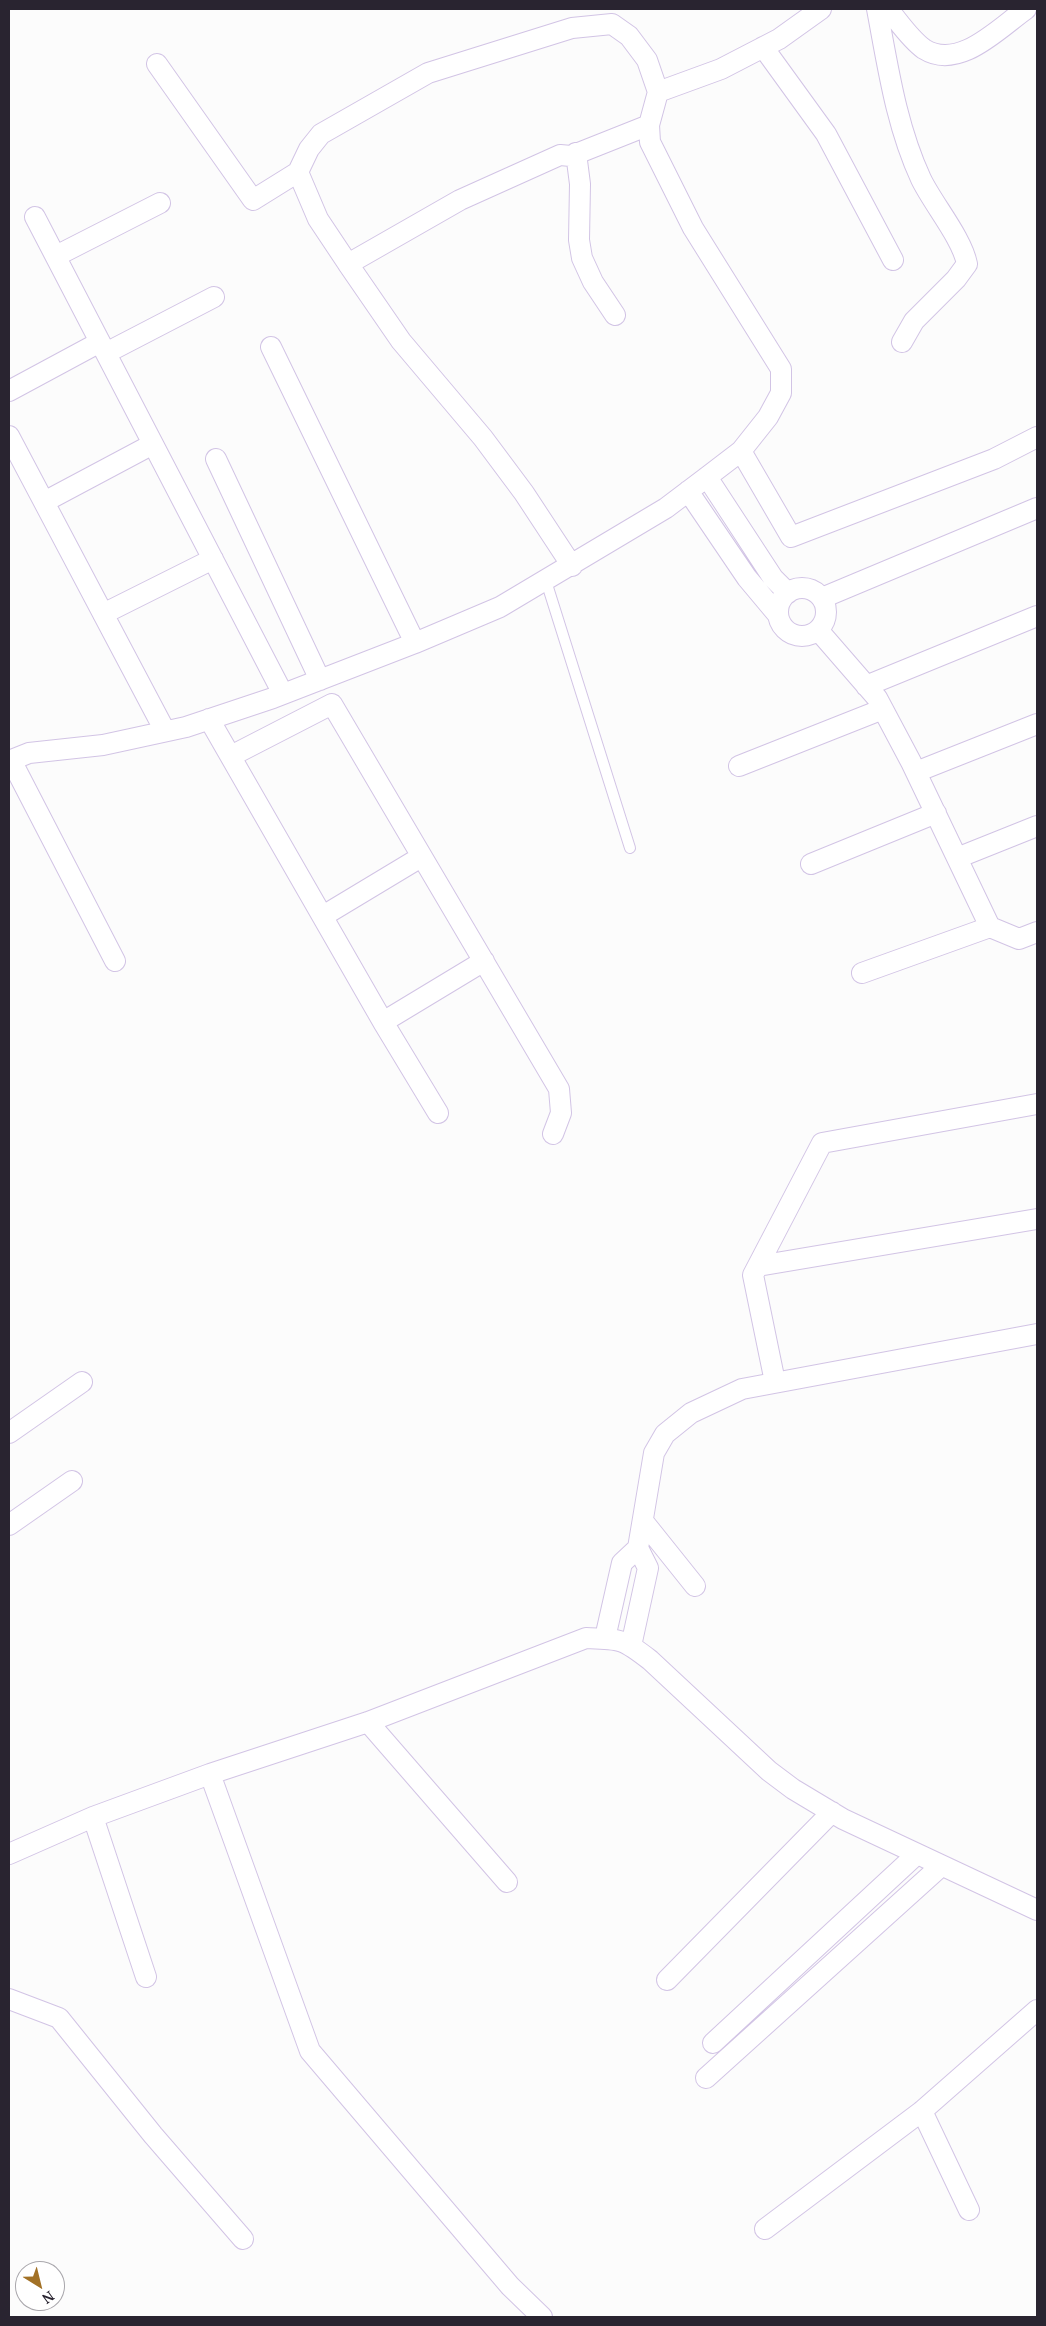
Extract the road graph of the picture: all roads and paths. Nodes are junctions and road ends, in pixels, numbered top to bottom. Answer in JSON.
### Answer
{"nodes":[{"id":1,"x":821,"y":9,"type":"edge"},
{"id":2,"x":877,"y":9,"type":"edge"},
{"id":3,"x":888,"y":9,"type":"edge"},
{"id":4,"x":1026,"y":9,"type":"edge"},
{"id":5,"x":763,"y":47,"type":"junction"},
{"id":6,"x":157,"y":64,"type":"dead end"},
{"id":7,"x":658,"y":92,"type":"junction"},
{"id":8,"x":649,"y":125,"type":"junction"},
{"id":9,"x":576,"y":153,"type":"junction"},
{"id":10,"x":298,"y":172,"type":"junction"},
{"id":11,"x":160,"y":203,"type":"dead end"},
{"id":12,"x":35,"y":217,"type":"dead end"},
{"id":13,"x":56,"y":256,"type":"junction"},
{"id":14,"x":893,"y":260,"type":"dead end"},
{"id":15,"x":348,"y":264,"type":"junction"},
{"id":16,"x":214,"y":297,"type":"dead end"},
{"id":17,"x":615,"y":315,"type":"dead end"},
{"id":18,"x":902,"y":342,"type":"dead end"},
{"id":19,"x":271,"y":346,"type":"dead end"},
{"id":20,"x":103,"y":348,"type":"junction"},
{"id":21,"x":9,"y":391,"type":"edge"},
{"id":22,"x":9,"y":436,"type":"edge"},
{"id":23,"x":1037,"y":437,"type":"edge"},
{"id":24,"x":153,"y":444,"type":"junction"},
{"id":25,"x":741,"y":451,"type":"junction"},
{"id":26,"x":216,"y":459,"type":"dead end"},
{"id":27,"x":707,"y":477,"type":"junction"},
{"id":28,"x":688,"y":491,"type":"junction"},
{"id":29,"x":44,"y":502,"type":"junction"},
{"id":30,"x":1037,"y":508,"type":"edge"},
{"id":31,"x":212,"y":559,"type":"junction"},
{"id":32,"x":572,"y":566,"type":"junction"},
{"id":33,"x":546,"y":581,"type":"junction"},
{"id":34,"x":788,"y":593,"type":"junction"},
{"id":35,"x":822,"y":598,"type":"junction"},
{"id":36,"x":103,"y":614,"type":"junction"},
{"id":37,"x":778,"y":615,"type":"junction"},
{"id":38,"x":1037,"y":616,"type":"edge"},
{"id":39,"x":818,"y":630,"type":"junction"},
{"id":40,"x":415,"y":643,"type":"junction"},
{"id":41,"x":320,"y":680,"type":"junction"},
{"id":42,"x":866,"y":686,"type":"junction"},
{"id":43,"x":283,"y":694,"type":"junction"},
{"id":44,"x":883,"y":709,"type":"junction"},
{"id":45,"x":209,"y":719,"type":"junction"},
{"id":46,"x":1037,"y":724,"type":"edge"},
{"id":47,"x":165,"y":731,"type":"junction"},
{"id":48,"x":231,"y":756,"type":"junction"},
{"id":49,"x":10,"y":760,"type":"edge"},
{"id":50,"x":739,"y":766,"type":"dead end"},
{"id":51,"x":916,"y":772,"type":"junction"},
{"id":52,"x":936,"y":813,"type":"junction"},
{"id":53,"x":1037,"y":826,"type":"edge"},
{"id":54,"x":630,"y":848,"type":"dead end"},
{"id":55,"x":421,"y":857,"type":"junction"},
{"id":56,"x":957,"y":858,"type":"junction"},
{"id":57,"x":811,"y":864,"type":"dead end"},
{"id":58,"x":323,"y":916,"type":"junction"},
{"id":59,"x":990,"y":927,"type":"junction"},
{"id":60,"x":1037,"y":932,"type":"edge"},
{"id":61,"x":115,"y":961,"type":"dead end"},
{"id":62,"x":484,"y":961,"type":"junction"},
{"id":63,"x":862,"y":973,"type":"dead end"},
{"id":64,"x":383,"y":1022,"type":"junction"},
{"id":65,"x":1037,"y":1104,"type":"edge"},
{"id":66,"x":438,"y":1113,"type":"dead end"},
{"id":67,"x":554,"y":1134,"type":"dead end"},
{"id":68,"x":1037,"y":1219,"type":"edge"},
{"id":69,"x":758,"y":1266,"type":"junction"},
{"id":70,"x":1037,"y":1334,"type":"edge"},
{"id":71,"x":82,"y":1382,"type":"dead end"},
{"id":72,"x":775,"y":1382,"type":"junction"},
{"id":73,"x":9,"y":1433,"type":"edge"},
{"id":74,"x":72,"y":1481,"type":"dead end"},
{"id":75,"x":643,"y":1521,"type":"junction"},
{"id":76,"x":9,"y":1525,"type":"edge"},
{"id":77,"x":638,"y":1548,"type":"junction"},
{"id":78,"x":695,"y":1586,"type":"dead end"},
{"id":79,"x":605,"y":1638,"type":"junction"},
{"id":80,"x":632,"y":1646,"type":"junction"},
{"id":81,"x":368,"y":1722,"type":"junction"},
{"id":82,"x":210,"y":1774,"type":"junction"},
{"id":83,"x":832,"y":1812,"type":"junction"},
{"id":84,"x":93,"y":1817,"type":"junction"},
{"id":85,"x":9,"y":1854,"type":"edge"},
{"id":86,"x":917,"y":1854,"type":"junction"},
{"id":87,"x":941,"y":1866,"type":"junction"},
{"id":88,"x":507,"y":1882,"type":"dead end"},
{"id":89,"x":1037,"y":1910,"type":"edge"},
{"id":90,"x":146,"y":1977,"type":"dead end"},
{"id":91,"x":667,"y":1980,"type":"dead end"},
{"id":92,"x":9,"y":1999,"type":"edge"},
{"id":93,"x":1037,"y":2010,"type":"edge"},
{"id":94,"x":713,"y":2043,"type":"dead end"},
{"id":95,"x":706,"y":2078,"type":"dead end"},
{"id":96,"x":922,"y":2111,"type":"junction"},
{"id":97,"x":969,"y":2210,"type":"dead end"},
{"id":98,"x":766,"y":2229,"type":"dead end"},
{"id":99,"x":242,"y":2239,"type":"dead end"},
{"id":100,"x":542,"y":2317,"type":"edge"}],
"edges":[{"from":1,"to":5,"type":"street"},
{"from":2,"to":18,"type":"street"},
{"from":3,"to":4,"type":"street"},
{"from":5,"to":7,"type":"street"},
{"from":5,"to":14,"type":"street"},
{"from":6,"to":10,"type":"street"},
{"from":7,"to":8,"type":"street"},
{"from":7,"to":10,"type":"street"},
{"from":8,"to":9,"type":"street"},
{"from":8,"to":25,"type":"street"},
{"from":9,"to":15,"type":"street"},
{"from":9,"to":17,"type":"street"},
{"from":10,"to":15,"type":"street"},
{"from":11,"to":13,"type":"street"},
{"from":12,"to":13,"type":"street"},
{"from":13,"to":20,"type":"street"},
{"from":15,"to":32,"type":"street"},
{"from":16,"to":20,"type":"street"},
{"from":19,"to":40,"type":"street"},
{"from":20,"to":21,"type":"street"},
{"from":20,"to":24,"type":"street"},
{"from":22,"to":29,"type":"street"},
{"from":23,"to":25,"type":"street"},
{"from":24,"to":29,"type":"street"},
{"from":24,"to":31,"type":"street"},
{"from":25,"to":27,"type":"street"},
{"from":26,"to":41,"type":"street"},
{"from":27,"to":28,"type":"street"},
{"from":27,"to":34,"type":"street"},
{"from":28,"to":32,"type":"street"},
{"from":28,"to":37,"type":"street"},
{"from":29,"to":36,"type":"street"},
{"from":30,"to":35,"type":"street"},
{"from":31,"to":36,"type":"street"},
{"from":31,"to":43,"type":"street"},
{"from":32,"to":33,"type":"street"},
{"from":33,"to":40,"type":"street"},
{"from":33,"to":54,"type":"lane"},
{"from":34,"to":35,"type":"street"},
{"from":34,"to":37,"type":"street"},
{"from":35,"to":39,"type":"street"},
{"from":36,"to":47,"type":"street"},
{"from":37,"to":39,"type":"street"},
{"from":38,"to":42,"type":"street"},
{"from":39,"to":42,"type":"street"},
{"from":40,"to":41,"type":"street"},
{"from":41,"to":43,"type":"street"},
{"from":42,"to":44,"type":"street"},
{"from":43,"to":45,"type":"street"},
{"from":44,"to":50,"type":"street"},
{"from":44,"to":51,"type":"street"},
{"from":45,"to":47,"type":"street"},
{"from":45,"to":48,"type":"street"},
{"from":46,"to":51,"type":"street"},
{"from":47,"to":49,"type":"street"},
{"from":48,"to":55,"type":"street"},
{"from":48,"to":58,"type":"street"},
{"from":49,"to":61,"type":"street"},
{"from":51,"to":52,"type":"street"},
{"from":52,"to":56,"type":"street"},
{"from":52,"to":57,"type":"street"},
{"from":53,"to":56,"type":"street"},
{"from":55,"to":58,"type":"street"},
{"from":55,"to":62,"type":"street"},
{"from":56,"to":59,"type":"street"},
{"from":58,"to":64,"type":"street"},
{"from":59,"to":60,"type":"street"},
{"from":59,"to":63,"type":"street"},
{"from":62,"to":64,"type":"street"},
{"from":62,"to":67,"type":"street"},
{"from":64,"to":66,"type":"street"},
{"from":65,"to":69,"type":"street"},
{"from":68,"to":69,"type":"street"},
{"from":69,"to":72,"type":"street"},
{"from":70,"to":72,"type":"street"},
{"from":71,"to":73,"type":"street"},
{"from":72,"to":75,"type":"street"},
{"from":74,"to":76,"type":"street"},
{"from":75,"to":77,"type":"street"},
{"from":75,"to":78,"type":"street"},
{"from":77,"to":79,"type":"street"},
{"from":77,"to":80,"type":"street"},
{"from":79,"to":80,"type":"street"},
{"from":79,"to":81,"type":"street"},
{"from":80,"to":83,"type":"street"},
{"from":81,"to":82,"type":"street"},
{"from":81,"to":88,"type":"street"},
{"from":82,"to":84,"type":"street"},
{"from":82,"to":100,"type":"street"},
{"from":83,"to":86,"type":"street"},
{"from":83,"to":91,"type":"street"},
{"from":84,"to":85,"type":"street"},
{"from":84,"to":90,"type":"street"},
{"from":86,"to":87,"type":"street"},
{"from":86,"to":94,"type":"street"},
{"from":87,"to":89,"type":"street"},
{"from":87,"to":95,"type":"street"},
{"from":92,"to":99,"type":"street"},
{"from":93,"to":96,"type":"street"},
{"from":96,"to":97,"type":"street"},
{"from":96,"to":98,"type":"street"}]}
